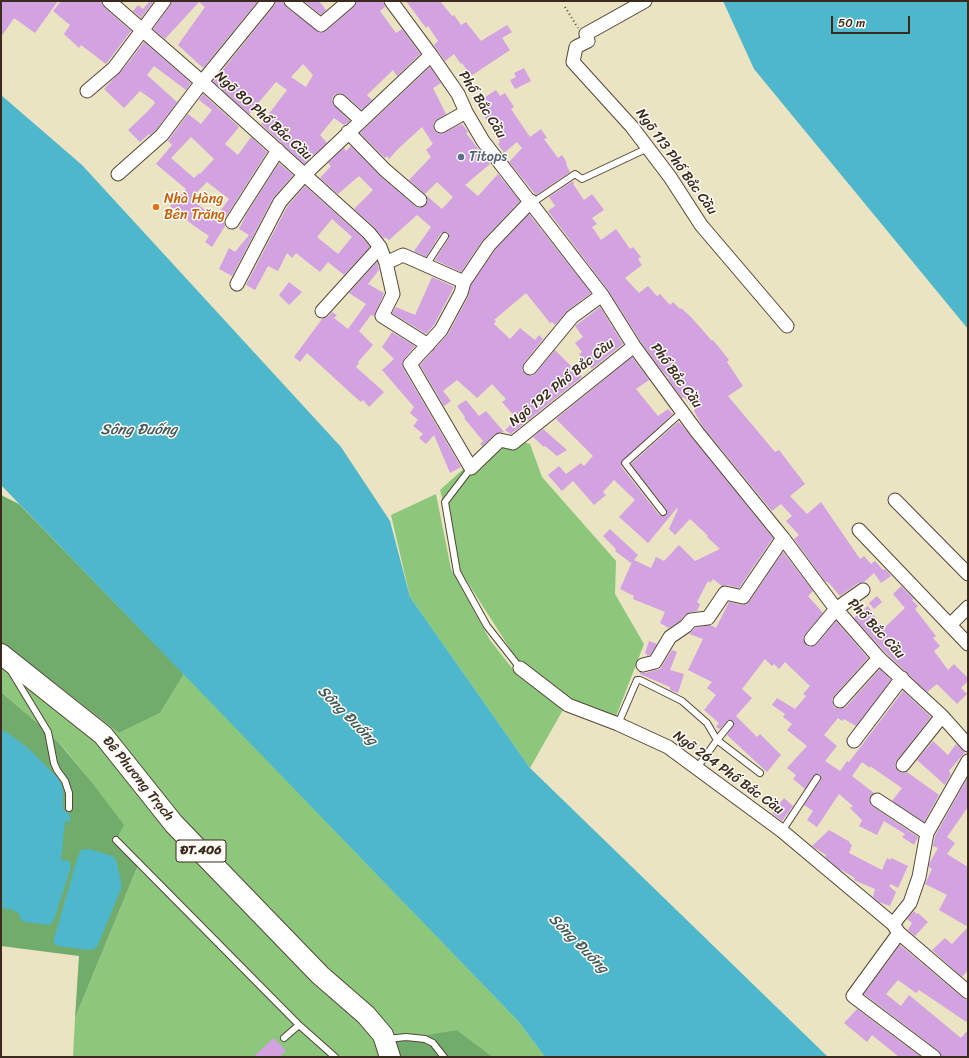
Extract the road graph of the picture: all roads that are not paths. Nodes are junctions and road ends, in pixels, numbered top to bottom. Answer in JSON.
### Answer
{"nodes":[{"id":1,"x":109,"y":1,"type":"edge"},
{"id":2,"x":164,"y":1,"type":"edge"},
{"id":3,"x":268,"y":1,"type":"edge"},
{"id":4,"x":291,"y":1,"type":"edge"},
{"id":5,"x":349,"y":1,"type":"edge"},
{"id":6,"x":391,"y":1,"type":"edge"},
{"id":7,"x":645,"y":1,"type":"edge"},
{"id":8,"x":142,"y":30,"type":"junction"},
{"id":9,"x":432,"y":55,"type":"junction"},
{"id":10,"x":202,"y":82,"type":"junction"},
{"id":11,"x":87,"y":91,"type":"dead end"},
{"id":12,"x":340,"y":101,"type":"dead end"},
{"id":13,"x":466,"y":112,"type":"junction"},
{"id":14,"x":361,"y":120,"type":"junction"},
{"id":15,"x":441,"y":126,"type":"dead end"},
{"id":16,"x":348,"y":132,"type":"junction"},
{"id":17,"x":648,"y":148,"type":"junction"},
{"id":18,"x":278,"y":150,"type":"junction"},
{"id":19,"x":118,"y":174,"type":"dead end"},
{"id":20,"x":304,"y":175,"type":"junction"},
{"id":21,"x":420,"y":200,"type":"dead end"},
{"id":22,"x":532,"y":202,"type":"junction"},
{"id":23,"x":232,"y":222,"type":"dead end"},
{"id":24,"x":444,"y":236,"type":"dead end"},
{"id":25,"x":380,"y":247,"type":"junction"},
{"id":26,"x":386,"y":263,"type":"junction"},
{"id":27,"x":426,"y":265,"type":"junction"},
{"id":28,"x":464,"y":282,"type":"junction"},
{"id":29,"x":237,"y":284,"type":"dead end"},
{"id":30,"x":602,"y":295,"type":"junction"},
{"id":31,"x":322,"y":311,"type":"dead end"},
{"id":32,"x":787,"y":326,"type":"dead end"},
{"id":33,"x":428,"y":345,"type":"junction"},
{"id":34,"x":634,"y":346,"type":"junction"},
{"id":35,"x":530,"y":368,"type":"dead end"},
{"id":36,"x":683,"y":411,"type":"junction"},
{"id":37,"x":471,"y":468,"type":"junction"},
{"id":38,"x":895,"y":500,"type":"dead end"},
{"id":39,"x":663,"y":512,"type":"dead end"},
{"id":40,"x":859,"y":530,"type":"dead end"},
{"id":41,"x":783,"y":538,"type":"junction"},
{"id":42,"x":968,"y":574,"type":"edge"},
{"id":43,"x":863,"y":590,"type":"dead end"},
{"id":44,"x":968,"y":607,"type":"edge"},
{"id":45,"x":836,"y":609,"type":"junction"},
{"id":46,"x":950,"y":625,"type":"junction"},
{"id":47,"x":811,"y":639,"type":"dead end"},
{"id":48,"x":968,"y":644,"type":"edge"},
{"id":49,"x":1,"y":654,"type":"edge"},
{"id":50,"x":879,"y":658,"type":"junction"},
{"id":51,"x":643,"y":665,"type":"joint"},
{"id":52,"x":520,"y":668,"type":"joint"},
{"id":53,"x":902,"y":678,"type":"junction"},
{"id":54,"x":637,"y":680,"type":"junction"},
{"id":55,"x":840,"y":701,"type":"dead end"},
{"id":56,"x":942,"y":716,"type":"junction"},
{"id":57,"x":618,"y":724,"type":"junction"},
{"id":58,"x":730,"y":724,"type":"dead end"},
{"id":59,"x":717,"y":740,"type":"junction"},
{"id":60,"x":854,"y":741,"type":"dead end"},
{"id":61,"x":968,"y":745,"type":"edge"},
{"id":62,"x":968,"y":761,"type":"edge"},
{"id":63,"x":904,"y":765,"type":"dead end"},
{"id":64,"x":696,"y":768,"type":"junction"},
{"id":65,"x":760,"y":773,"type":"dead end"},
{"id":66,"x":817,"y":778,"type":"dead end"},
{"id":67,"x":877,"y":800,"type":"dead end"},
{"id":68,"x":69,"y":808,"type":"dead end"},
{"id":69,"x":782,"y":832,"type":"junction"},
{"id":70,"x":927,"y":833,"type":"junction"},
{"id":71,"x":116,"y":840,"type":"dead end"},
{"id":72,"x":896,"y":929,"type":"junction"},
{"id":73,"x":968,"y":992,"type":"edge"},
{"id":74,"x":299,"y":1025,"type":"junction"},
{"id":75,"x":284,"y":1038,"type":"dead end"},
{"id":76,"x":388,"y":1048,"type":"edge"},
{"id":77,"x":335,"y":1057,"type":"edge"},
{"id":78,"x":444,"y":1057,"type":"edge"},
{"id":79,"x":934,"y":1057,"type":"edge"}],
"edges":[{"from":1,"to":8,"type":"street","name":"Ngõ 80 Phố Bắc Cầu"},
{"from":2,"to":8,"type":"street"},
{"from":3,"to":10,"type":"street"},
{"from":4,"to":5,"type":"street"},
{"from":6,"to":9,"type":"street","name":"Phố Bắc Cầu"},
{"from":7,"to":17,"type":"street","name":"Ngõ 113 Phố Bắc Cầu"},
{"from":8,"to":10,"type":"street","name":"Ngõ 80 Phố Bắc Cầu"},
{"from":8,"to":11,"type":"street"},
{"from":9,"to":13,"type":"street","name":"Phố Bắc Cầu"},
{"from":9,"to":14,"type":"street"},
{"from":10,"to":18,"type":"street","name":"Ngõ 80 Phố Bắc Cầu"},
{"from":10,"to":19,"type":"street"},
{"from":12,"to":14,"type":"street"},
{"from":13,"to":15,"type":"street"},
{"from":13,"to":22,"type":"street","name":"Phố Bắc Cầu"},
{"from":14,"to":16,"type":"street"},
{"from":16,"to":20,"type":"street"},
{"from":16,"to":21,"type":"street"},
{"from":17,"to":22,"type":"lane"},
{"from":17,"to":32,"type":"street","name":"Ngõ 113 Phố Bắc Cầu"},
{"from":18,"to":20,"type":"street","name":"Ngõ 80 Phố Bắc Cầu"},
{"from":18,"to":23,"type":"street"},
{"from":20,"to":25,"type":"street","name":"Ngõ 80 Phố Bắc Cầu"},
{"from":20,"to":29,"type":"street"},
{"from":22,"to":28,"type":"street"},
{"from":22,"to":30,"type":"street","name":"Phố Bắc Cầu"},
{"from":24,"to":27,"type":"lane"},
{"from":25,"to":26,"type":"street","name":"Ngõ 80 Phố Bắc Cầu"},
{"from":25,"to":31,"type":"street"},
{"from":26,"to":27,"type":"street"},
{"from":26,"to":33,"type":"street","name":"Ngõ 80 Phố Bắc Cầu"},
{"from":27,"to":28,"type":"street"},
{"from":28,"to":33,"type":"street"},
{"from":30,"to":34,"type":"street","name":"Phố Bắc Cầu"},
{"from":30,"to":35,"type":"street"},
{"from":33,"to":37,"type":"street"},
{"from":34,"to":36,"type":"street","name":"Phố Bắc Cầu"},
{"from":34,"to":37,"type":"street","name":"Ngõ 192 Phố Bắc Cầu"},
{"from":36,"to":39,"type":"lane"},
{"from":36,"to":41,"type":"street","name":"Phố Bắc Cầu"},
{"from":37,"to":52,"type":"lane","name":"Ngõ 264 Phố Bắc Cầu"},
{"from":38,"to":42,"type":"street"},
{"from":40,"to":46,"type":"street"},
{"from":41,"to":45,"type":"street","name":"Phố Bắc Cầu"},
{"from":41,"to":51,"type":"street"},
{"from":43,"to":45,"type":"street"},
{"from":44,"to":46,"type":"street"},
{"from":45,"to":47,"type":"street"},
{"from":45,"to":50,"type":"street","name":"Phố Bắc Cầu"},
{"from":46,"to":48,"type":"street"},
{"from":49,"to":68,"type":"lane"},
{"from":49,"to":76,"type":"main road","name":"Đê Phương Trạch","number":"ĐT.406"},
{"from":50,"to":53,"type":"street","name":"Phố Bắc Cầu"},
{"from":50,"to":55,"type":"street"},
{"from":51,"to":54,"type":"lane"},
{"from":52,"to":57,"type":"street","name":"Ngõ 264 Phố Bắc Cầu"},
{"from":53,"to":56,"type":"street","name":"Phố Bắc Cầu"},
{"from":53,"to":60,"type":"street"},
{"from":54,"to":57,"type":"lane"},
{"from":54,"to":59,"type":"lane"},
{"from":56,"to":61,"type":"street","name":"Phố Bắc Cầu"},
{"from":56,"to":63,"type":"street"},
{"from":57,"to":64,"type":"street","name":"Ngõ 264 Phố Bắc Cầu"},
{"from":58,"to":59,"type":"lane"},
{"from":59,"to":64,"type":"lane"},
{"from":59,"to":65,"type":"lane"},
{"from":62,"to":70,"type":"street"},
{"from":64,"to":69,"type":"street","name":"Ngõ 264 Phố Bắc Cầu"},
{"from":66,"to":69,"type":"lane"},
{"from":67,"to":70,"type":"street"},
{"from":69,"to":72,"type":"street","name":"Ngõ 264 Phố Bắc Cầu"},
{"from":70,"to":72,"type":"street"},
{"from":71,"to":74,"type":"lane"},
{"from":72,"to":73,"type":"street"},
{"from":72,"to":79,"type":"street"},
{"from":74,"to":75,"type":"lane"},
{"from":74,"to":77,"type":"lane"},
{"from":76,"to":78,"type":"lane"}]}
